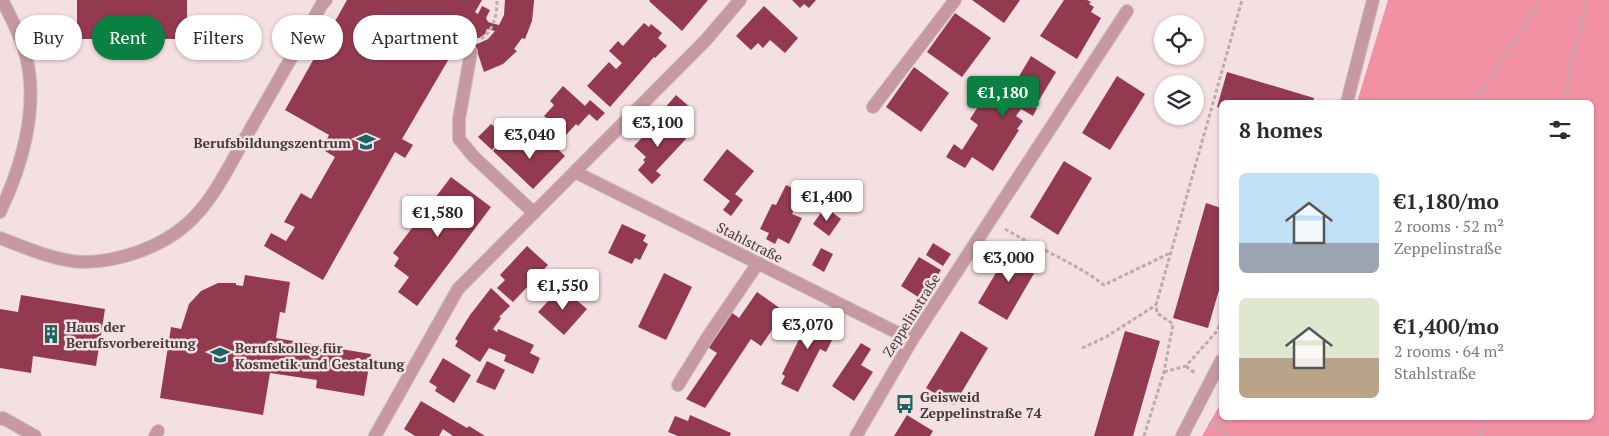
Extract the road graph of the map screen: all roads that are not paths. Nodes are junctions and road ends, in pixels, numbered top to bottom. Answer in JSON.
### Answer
{"nodes":[{"id":1,"x":2,"y":0,"type":"edge"},
{"id":2,"x":740,"y":0,"type":"edge"},
{"id":3,"x":955,"y":0,"type":"edge"},
{"id":4,"x":1373,"y":0,"type":"edge"},
{"id":5,"x":324,"y":2,"type":"edge"},
{"id":6,"x":1127,"y":12,"type":"dead end"},
{"id":7,"x":470,"y":60,"type":"edge"},
{"id":8,"x":1347,"y":100,"type":"edge"},
{"id":9,"x":873,"y":107,"type":"dead end"},
{"id":10,"x":575,"y":172,"type":"junction"},
{"id":11,"x":0,"y":212,"type":"edge"},
{"id":12,"x":534,"y":213,"type":"junction"},
{"id":13,"x":0,"y":238,"type":"edge"},
{"id":14,"x":758,"y":263,"type":"junction"},
{"id":15,"x":912,"y":340,"type":"junction"},
{"id":16,"x":1219,"y":365,"type":"edge"},
{"id":17,"x":678,"y":385,"type":"dead end"},
{"id":18,"x":0,"y":419,"type":"edge"},
{"id":19,"x":35,"y":436,"type":"edge"},
{"id":20,"x":375,"y":436,"type":"edge"},
{"id":21,"x":856,"y":436,"type":"edge"},
{"id":22,"x":1182,"y":436,"type":"edge"}],
"edges":[{"from":1,"to":11,"type":"street"},
{"from":2,"to":10,"type":"street"},
{"from":3,"to":9,"type":"street"},
{"from":4,"to":8,"type":"street"},
{"from":5,"to":13,"type":"street"},
{"from":6,"to":15,"type":"street","name":"Zeppelinstraße"},
{"from":7,"to":12,"type":"street"},
{"from":10,"to":12,"type":"street"},
{"from":10,"to":14,"type":"street","name":"Stahlstraße"},
{"from":12,"to":20,"type":"street"},
{"from":14,"to":15,"type":"street","name":"Stahlstraße"},
{"from":14,"to":17,"type":"street"},
{"from":15,"to":21,"type":"street","name":"Zeppelinstraße"},
{"from":16,"to":22,"type":"street"},
{"from":18,"to":19,"type":"street"}]}
